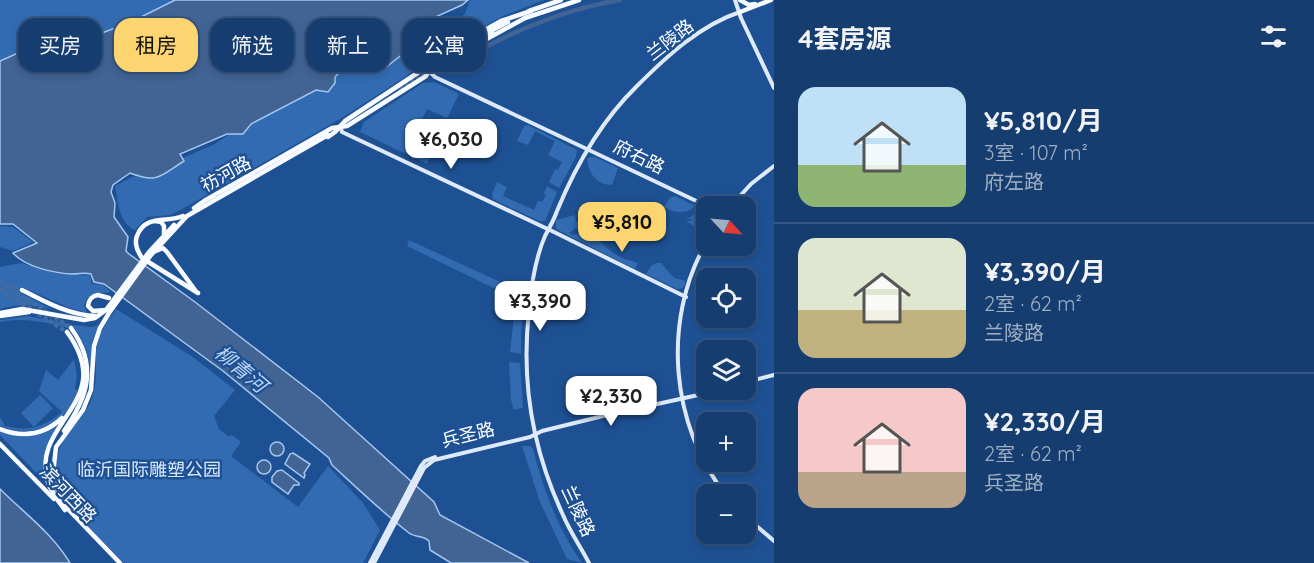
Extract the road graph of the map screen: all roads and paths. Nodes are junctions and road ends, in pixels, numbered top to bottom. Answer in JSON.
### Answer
{"nodes":[{"id":1,"x":561,"y":0,"type":"edge"},
{"id":2,"x":579,"y":0,"type":"edge"},
{"id":3,"x":734,"y":0,"type":"edge"},
{"id":4,"x":740,"y":0,"type":"edge"},
{"id":5,"x":764,"y":0,"type":"edge"},
{"id":6,"x":771,"y":0,"type":"edge"},
{"id":7,"x":755,"y":4,"type":"junction"},
{"id":8,"x":531,"y":11,"type":"junction"},
{"id":9,"x":740,"y":12,"type":"junction"},
{"id":10,"x":525,"y":18,"type":"junction"},
{"id":11,"x":486,"y":29,"type":"edge"},
{"id":12,"x":486,"y":39,"type":"edge"},
{"id":13,"x":427,"y":72,"type":"edge"},
{"id":14,"x":431,"y":72,"type":"edge"},
{"id":15,"x":774,"y":86,"type":"edge"},
{"id":16,"x":340,"y":126,"type":"junction"},
{"id":17,"x":328,"y":133,"type":"junction"},
{"id":18,"x":588,"y":148,"type":"junction"},
{"id":19,"x":774,"y":167,"type":"edge"},
{"id":20,"x":741,"y":196,"type":"edge"},
{"id":21,"x":696,"y":201,"type":"edge"},
{"id":22,"x":185,"y":216,"type":"junction"},
{"id":23,"x":150,"y":221,"type":"junction"},
{"id":24,"x":549,"y":230,"type":"junction"},
{"id":25,"x":165,"y":236,"type":"junction"},
{"id":26,"x":150,"y":253,"type":"junction"},
{"id":27,"x":700,"y":256,"type":"edge"},
{"id":28,"x":22,"y":290,"type":"tunnel mouth"},
{"id":29,"x":198,"y":293,"type":"junction"},
{"id":30,"x":686,"y":297,"type":"junction"},
{"id":31,"x":109,"y":298,"type":"dead end"},
{"id":32,"x":113,"y":305,"type":"joint"},
{"id":33,"x":107,"y":311,"type":"junction"},
{"id":34,"x":0,"y":314,"type":"edge"},
{"id":35,"x":100,"y":316,"type":"junction"},
{"id":36,"x":774,"y":376,"type":"edge"},
{"id":37,"x":756,"y":380,"type":"edge"},
{"id":38,"x":696,"y":394,"type":"edge"},
{"id":39,"x":696,"y":395,"type":"edge"},
{"id":40,"x":682,"y":398,"type":"junction"},
{"id":41,"x":73,"y":409,"type":"junction"},
{"id":42,"x":0,"y":429,"type":"edge"},
{"id":43,"x":536,"y":434,"type":"junction"},
{"id":44,"x":0,"y":444,"type":"edge"},
{"id":45,"x":56,"y":447,"type":"junction"},
{"id":46,"x":718,"y":484,"type":"edge"},
{"id":47,"x":65,"y":510,"type":"junction"},
{"id":48,"x":756,"y":527,"type":"edge"},
{"id":49,"x":774,"y":542,"type":"edge"},
{"id":50,"x":118,"y":563,"type":"edge"},
{"id":51,"x":372,"y":563,"type":"edge"},
{"id":52,"x":588,"y":563,"type":"edge"}],
"edges":[{"from":1,"to":8,"type":"main road"},
{"from":2,"to":10,"type":"main road"},
{"from":3,"to":9,"type":"main road"},
{"from":4,"to":7,"type":"main road"},
{"from":5,"to":7,"type":"main road"},
{"from":6,"to":9,"type":"main road"},
{"from":7,"to":9,"type":"main road"},
{"from":8,"to":10,"type":"main road"},
{"from":8,"to":11,"type":"main road"},
{"from":9,"to":15,"type":"main road"},
{"from":9,"to":18,"type":"main road","name":"兰陵路"},
{"from":10,"to":12,"type":"main road"},
{"from":13,"to":16,"type":"main road"},
{"from":14,"to":18,"type":"main road","name":"府右路"},
{"from":16,"to":17,"type":"main road"},
{"from":16,"to":24,"type":"main road"},
{"from":17,"to":22,"type":"main road","name":"祊河路"},
{"from":17,"to":22,"type":"main road","name":"祊河路"},
{"from":18,"to":21,"type":"main road","name":"府右路"},
{"from":18,"to":24,"type":"main road","name":"兰陵路"},
{"from":19,"to":20,"type":"main road"},
{"from":22,"to":23,"type":"main road"},
{"from":22,"to":25,"type":"main road","name":"祊河路"},
{"from":23,"to":25,"type":"main road"},
{"from":23,"to":29,"type":"main road"},
{"from":24,"to":30,"type":"main road"},
{"from":24,"to":43,"type":"main road","name":"兰陵路"},
{"from":25,"to":26,"type":"main road","name":"祊河路"},
{"from":25,"to":29,"type":"main road"},
{"from":26,"to":29,"type":"main road"},
{"from":26,"to":32,"type":"main road","name":"祊河路"},
{"from":27,"to":30,"type":"main road"},
{"from":28,"to":35,"type":"main road"},
{"from":30,"to":40,"type":"main road"},
{"from":31,"to":33,"type":"main road"},
{"from":32,"to":33,"type":"main road","name":"滨河西路"},
{"from":33,"to":34,"type":"main road"},
{"from":33,"to":35,"type":"main road","name":"滨河西路"},
{"from":33,"to":45,"type":"main road","name":"滨河西路"},
{"from":34,"to":35,"type":"main road"},
{"from":36,"to":37,"type":"main road"},
{"from":38,"to":40,"type":"main road","name":"兵圣路"},
{"from":39,"to":40,"type":"main road","name":"兵圣路"},
{"from":40,"to":43,"type":"main road","name":"兵圣路"},
{"from":40,"to":46,"type":"main road"},
{"from":41,"to":42,"type":"main road"},
{"from":41,"to":45,"type":"main road"},
{"from":41,"to":47,"type":"main road"},
{"from":43,"to":51,"type":"main road","name":"兵圣路"},
{"from":43,"to":52,"type":"main road","name":"兰陵路"},
{"from":44,"to":47,"type":"main road","name":"滨河西路"},
{"from":45,"to":50,"type":"main road","name":"滨河西路"},
{"from":47,"to":50,"type":"main road","name":"滨河西路"},
{"from":48,"to":49,"type":"main road"}]}
